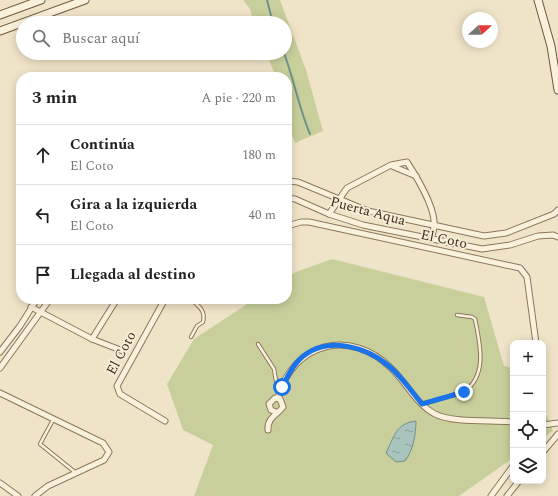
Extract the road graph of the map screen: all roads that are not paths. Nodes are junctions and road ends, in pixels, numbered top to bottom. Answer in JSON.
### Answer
{"nodes":[{"id":1,"x":41,"y":0,"type":"edge"},
{"id":2,"x":85,"y":0,"type":"edge"},
{"id":3,"x":538,"y":0,"type":"edge"},
{"id":4,"x":0,"y":15,"type":"edge"},
{"id":5,"x":41,"y":16,"type":"edge"},
{"id":6,"x":16,"y":25,"type":"edge"},
{"id":7,"x":0,"y":31,"type":"edge"},
{"id":8,"x":558,"y":90,"type":"edge"},
{"id":9,"x":391,"y":165,"type":"junction"},
{"id":10,"x":416,"y":176,"type":"junction"},
{"id":11,"x":292,"y":181,"type":"edge"},
{"id":12,"x":292,"y":198,"type":"edge"},
{"id":13,"x":339,"y":199,"type":"junction"},
{"id":14,"x":558,"y":210,"type":"edge"},
{"id":15,"x":329,"y":214,"type":"junction"},
{"id":16,"x":292,"y":225,"type":"edge"},
{"id":17,"x":434,"y":226,"type":"junction"},
{"id":18,"x":558,"y":237,"type":"edge"},
{"id":19,"x":431,"y":239,"type":"junction"},
{"id":20,"x":33,"y":304,"type":"edge"},
{"id":21,"x":46,"y":304,"type":"edge"},
{"id":22,"x":114,"y":304,"type":"edge"},
{"id":23,"x":162,"y":304,"type":"edge"},
{"id":24,"x":196,"y":304,"type":"edge"},
{"id":25,"x":31,"y":307,"type":"junction"},
{"id":26,"x":40,"y":312,"type":"junction"},
{"id":27,"x":457,"y":315,"type":"dead end"},
{"id":28,"x":191,"y":337,"type":"dead end"},
{"id":29,"x":92,"y":339,"type":"junction"},
{"id":30,"x":536,"y":340,"type":"edge"},
{"id":31,"x":258,"y":344,"type":"dead end"},
{"id":32,"x":123,"y":351,"type":"dead end"},
{"id":33,"x":0,"y":352,"type":"edge"},
{"id":34,"x":0,"y":368,"type":"edge"},
{"id":35,"x":282,"y":387,"type":"junction"},
{"id":36,"x":0,"y":393,"type":"edge"},
{"id":37,"x":278,"y":398,"type":"junction"},
{"id":38,"x":422,"y":404,"type":"junction"},
{"id":39,"x":276,"y":412,"type":"junction"},
{"id":40,"x":53,"y":419,"type":"junction"},
{"id":41,"x":165,"y":421,"type":"dead end"},
{"id":42,"x":510,"y":422,"type":"edge"},
{"id":43,"x":558,"y":423,"type":"edge"},
{"id":44,"x":546,"y":425,"type":"edge"},
{"id":45,"x":268,"y":430,"type":"dead end"},
{"id":46,"x":558,"y":434,"type":"edge"},
{"id":47,"x":546,"y":448,"type":"edge"},
{"id":48,"x":510,"y":470,"type":"edge"},
{"id":49,"x":76,"y":472,"type":"junction"},
{"id":50,"x":0,"y":484,"type":"edge"},
{"id":51,"x":517,"y":484,"type":"edge"},
{"id":52,"x":18,"y":496,"type":"edge"},
{"id":53,"x":35,"y":496,"type":"edge"},
{"id":54,"x":491,"y":496,"type":"edge"},
{"id":55,"x":507,"y":496,"type":"edge"}],
"edges":[{"from":1,"to":4,"type":"main road"},
{"from":2,"to":5,"type":"main road"},
{"from":3,"to":8,"type":"main road"},
{"from":6,"to":7,"type":"main road"},
{"from":9,"to":10,"type":"street"},
{"from":9,"to":10,"type":"street"},
{"from":9,"to":13,"type":"street"},
{"from":10,"to":17,"type":"street"},
{"from":11,"to":13,"type":"street","name":"Puerta Aqua"},
{"from":12,"to":15,"type":"street","name":"Puerta Aqua"},
{"from":13,"to":15,"type":"street"},
{"from":13,"to":17,"type":"street","name":"Puerta Aqua"},
{"from":14,"to":17,"type":"street","name":"Puerta Aqua"},
{"from":15,"to":19,"type":"street","name":"Puerta Aqua"},
{"from":16,"to":30,"type":"street","name":"El Coto"},
{"from":17,"to":19,"type":"street"},
{"from":18,"to":19,"type":"street","name":"Puerta Aqua"},
{"from":20,"to":25,"type":"street"},
{"from":21,"to":26,"type":"street"},
{"from":22,"to":29,"type":"street"},
{"from":23,"to":41,"type":"street","name":"El Coto"},
{"from":24,"to":28,"type":"lane"},
{"from":25,"to":26,"type":"street"},
{"from":25,"to":33,"type":"street"},
{"from":26,"to":29,"type":"street"},
{"from":26,"to":34,"type":"street"},
{"from":27,"to":38,"type":"lane"},
{"from":29,"to":32,"type":"street"},
{"from":31,"to":35,"type":"lane"},
{"from":35,"to":37,"type":"street"},
{"from":35,"to":38,"type":"street"},
{"from":36,"to":40,"type":"street"},
{"from":37,"to":39,"type":"street"},
{"from":37,"to":39,"type":"street"},
{"from":38,"to":42,"type":"street"},
{"from":39,"to":45,"type":"street"},
{"from":40,"to":49,"type":"lane"},
{"from":40,"to":49,"type":"street"},
{"from":43,"to":44,"type":"street"},
{"from":46,"to":47,"type":"street"},
{"from":48,"to":54,"type":"street"},
{"from":49,"to":53,"type":"street"},
{"from":50,"to":52,"type":"street"},
{"from":51,"to":55,"type":"street"}]}
